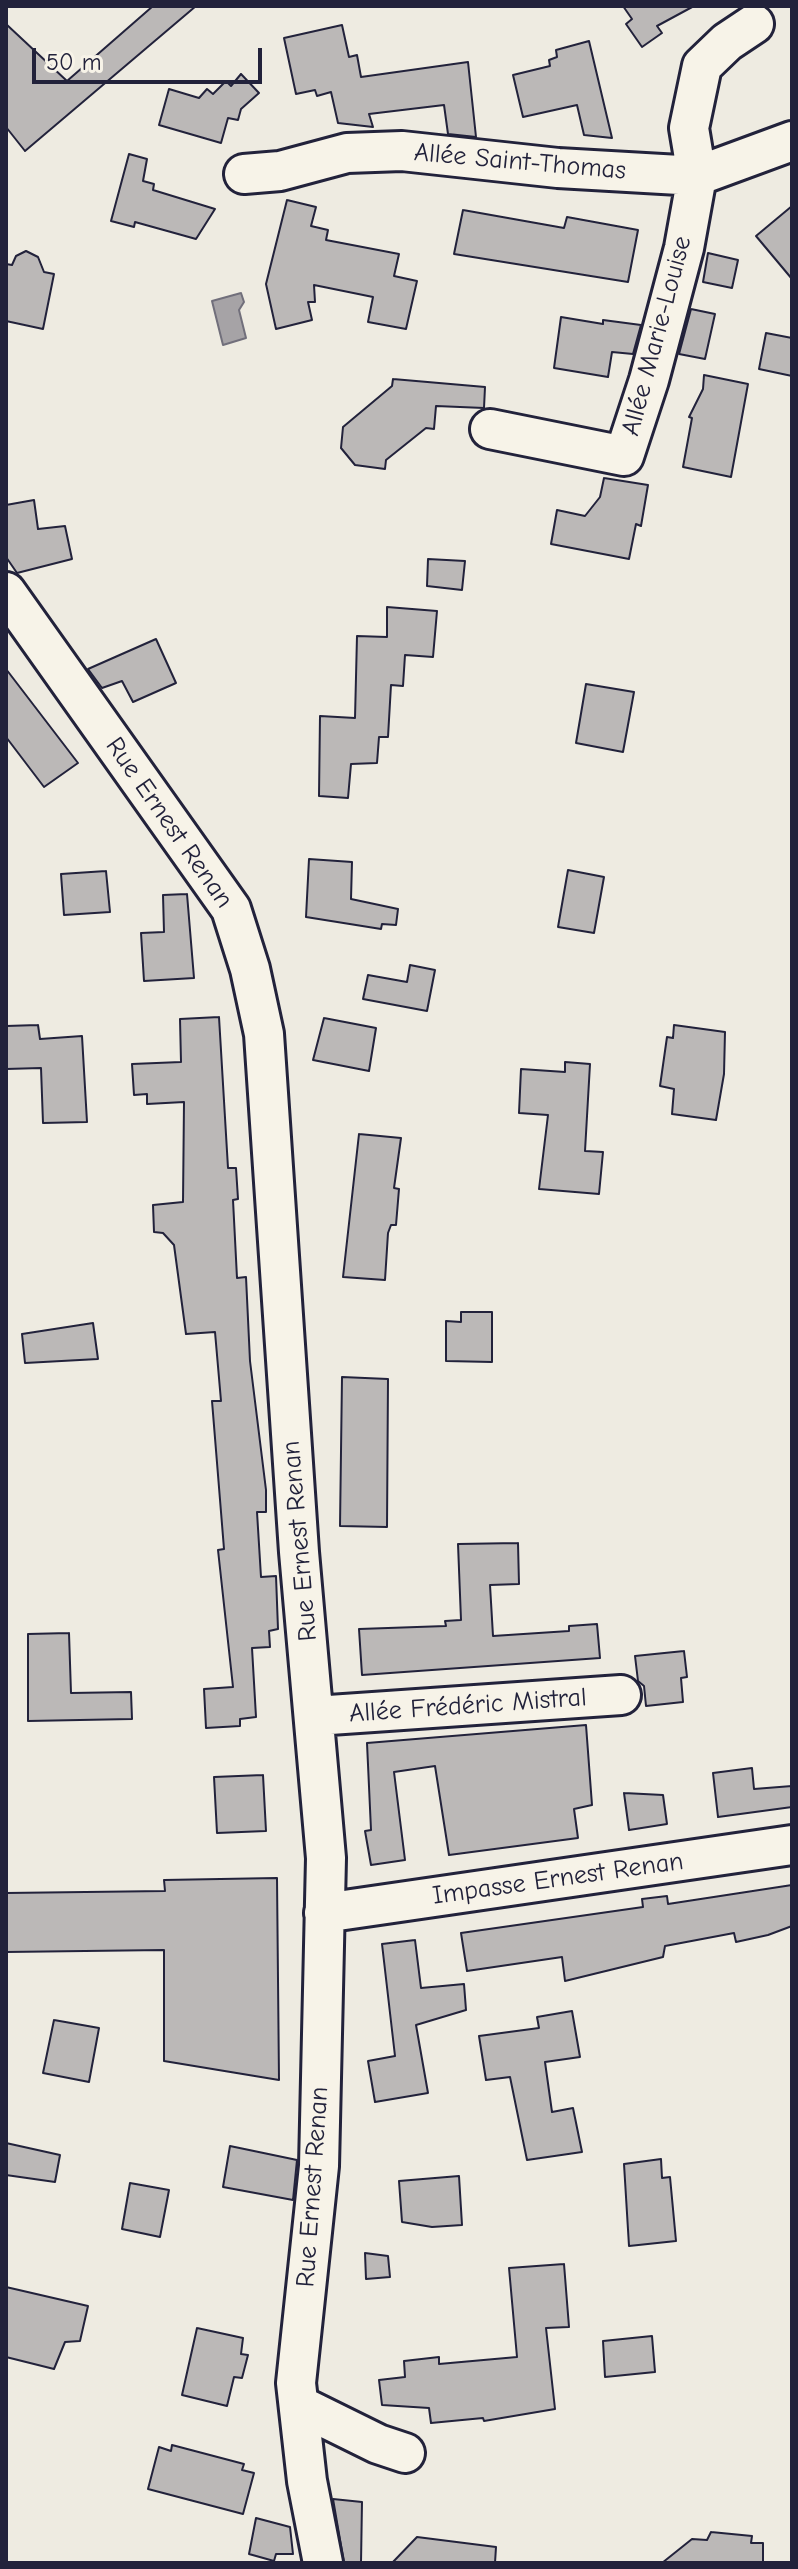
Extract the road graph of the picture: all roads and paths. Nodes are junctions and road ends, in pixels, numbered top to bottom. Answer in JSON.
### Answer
{"nodes":[{"id":1,"x":754,"y":24,"type":"dead end"},
{"id":2,"x":792,"y":141,"type":"edge"},
{"id":3,"x":244,"y":174,"type":"dead end"},
{"id":4,"x":697,"y":176,"type":"junction"},
{"id":5,"x":490,"y":429,"type":"dead end"},
{"id":6,"x":6,"y":592,"type":"edge"},
{"id":7,"x":621,"y":1695,"type":"dead end"},
{"id":8,"x":315,"y":1716,"type":"junction"},
{"id":9,"x":792,"y":1845,"type":"edge"},
{"id":10,"x":324,"y":1913,"type":"junction"},
{"id":11,"x":299,"y":2405,"type":"junction"},
{"id":12,"x":405,"y":2453,"type":"dead end"},
{"id":13,"x":323,"y":2563,"type":"edge"}],
"edges":[{"from":1,"to":4,"type":"street"},
{"from":2,"to":4,"type":"street","name":"Allée Saint-Thomas"},
{"from":3,"to":4,"type":"street","name":"Allée Saint-Thomas"},
{"from":4,"to":5,"type":"street","name":"Allée Marie-Louise"},
{"from":6,"to":8,"type":"street","name":"Rue Ernest Renan"},
{"from":7,"to":8,"type":"street","name":"Allée Frédéric Mistral"},
{"from":8,"to":10,"type":"street","name":"Rue Ernest Renan"},
{"from":9,"to":10,"type":"street","name":"Impasse Ernest Renan"},
{"from":10,"to":11,"type":"street","name":"Rue Ernest Renan"},
{"from":11,"to":12,"type":"street"},
{"from":11,"to":13,"type":"street","name":"Rue Ernest Renan"}]}
